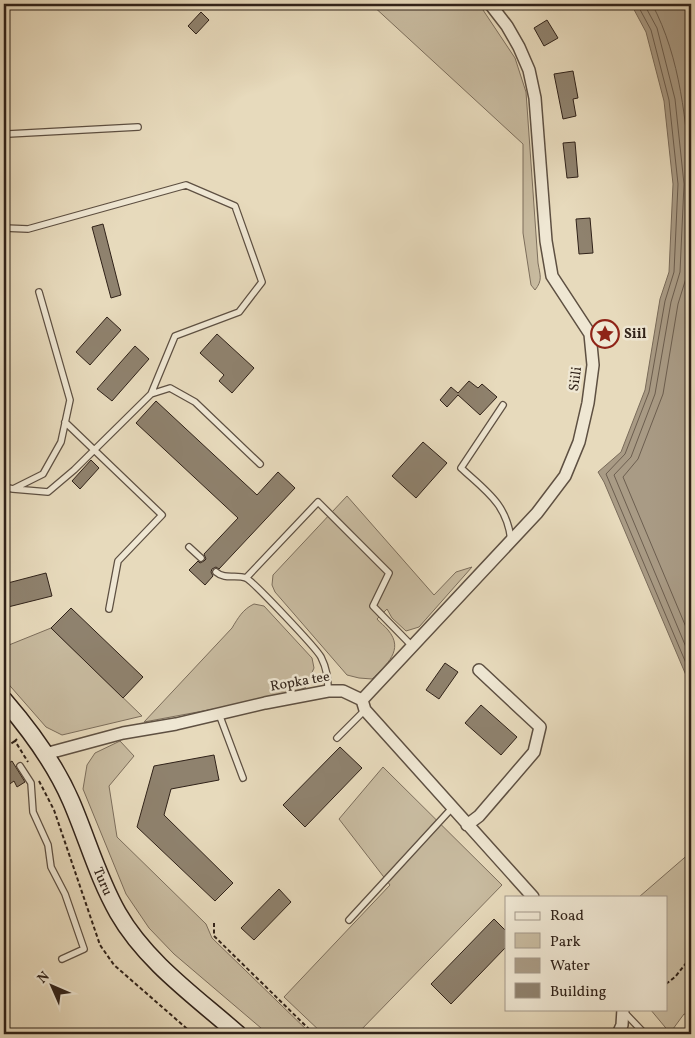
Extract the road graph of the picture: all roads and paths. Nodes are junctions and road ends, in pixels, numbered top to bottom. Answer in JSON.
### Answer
{"nodes":[{"id":1,"x":490,"y":4,"type":"edge"},
{"id":2,"x":138,"y":127,"type":"dead end"},
{"id":3,"x":4,"y":137,"type":"edge"},
{"id":4,"x":4,"y":228,"type":"edge"},
{"id":5,"x":39,"y":292,"type":"dead end"},
{"id":6,"x":151,"y":394,"type":"junction"},
{"id":7,"x":503,"y":405,"type":"dead end"},
{"id":8,"x":65,"y":422,"type":"junction"},
{"id":9,"x":94,"y":450,"type":"junction"},
{"id":10,"x":260,"y":464,"type":"dead end"},
{"id":11,"x":4,"y":487,"type":"edge"},
{"id":12,"x":13,"y":489,"type":"junction"},
{"id":13,"x":511,"y":540,"type":"junction"},
{"id":14,"x":189,"y":547,"type":"dead end"},
{"id":15,"x":201,"y":558,"type":"dead end"},
{"id":16,"x":216,"y":572,"type":"dead end"},
{"id":17,"x":246,"y":578,"type":"junction"},
{"id":18,"x":109,"y":609,"type":"dead end"},
{"id":19,"x":413,"y":647,"type":"junction"},
{"id":20,"x":479,"y":670,"type":"dead end"},
{"id":21,"x":328,"y":691,"type":"junction"},
{"id":22,"x":4,"y":700,"type":"edge"},
{"id":23,"x":364,"y":705,"type":"junction"},
{"id":24,"x":219,"y":714,"type":"junction"},
{"id":25,"x":19,"y":737,"type":"dead end"},
{"id":26,"x":337,"y":738,"type":"dead end"},
{"id":27,"x":15,"y":742,"type":"junction"},
{"id":28,"x":6,"y":747,"type":"dead end"},
{"id":29,"x":45,"y":754,"type":"junction"},
{"id":30,"x":30,"y":765,"type":"dead end"},
{"id":31,"x":20,"y":766,"type":"dead end"},
{"id":32,"x":243,"y":778,"type":"dead end"},
{"id":33,"x":39,"y":779,"type":"dead end"},
{"id":34,"x":452,"y":808,"type":"junction"},
{"id":35,"x":467,"y":825,"type":"junction"},
{"id":36,"x":532,"y":896,"type":"edge"},
{"id":37,"x":349,"y":920,"type":"dead end"},
{"id":38,"x":214,"y":923,"type":"dead end"},
{"id":39,"x":691,"y":956,"type":"edge"},
{"id":40,"x":62,"y":959,"type":"dead end"},
{"id":41,"x":4,"y":970,"type":"edge"},
{"id":42,"x":668,"y":982,"type":"edge"},
{"id":43,"x":623,"y":1011,"type":"edge"},
{"id":44,"x":8,"y":1034,"type":"edge"},
{"id":45,"x":193,"y":1034,"type":"edge"},
{"id":46,"x":238,"y":1034,"type":"edge"},
{"id":47,"x":314,"y":1034,"type":"edge"},
{"id":48,"x":618,"y":1034,"type":"edge"},
{"id":49,"x":645,"y":1034,"type":"edge"}],
"edges":[{"from":1,"to":13,"type":"street","name":"Siili"},
{"from":2,"to":3,"type":"lane"},
{"from":4,"to":6,"type":"lane"},
{"from":5,"to":8,"type":"lane"},
{"from":6,"to":9,"type":"lane"},
{"from":6,"to":10,"type":"lane"},
{"from":7,"to":13,"type":"lane"},
{"from":8,"to":9,"type":"lane"},
{"from":8,"to":12,"type":"lane"},
{"from":9,"to":12,"type":"lane"},
{"from":9,"to":18,"type":"lane"},
{"from":11,"to":12,"type":"lane"},
{"from":13,"to":19,"type":"street","name":"Siili"},
{"from":14,"to":15,"type":"lane"},
{"from":16,"to":17,"type":"lane"},
{"from":17,"to":19,"type":"lane"},
{"from":17,"to":21,"type":"lane"},
{"from":19,"to":23,"type":"street","name":"Siili"},
{"from":20,"to":35,"type":"street"},
{"from":21,"to":23,"type":"street","name":"Ropka tee"},
{"from":21,"to":24,"type":"street","name":"Ropka tee"},
{"from":22,"to":29,"type":"main road","name":"Turu"},
{"from":23,"to":26,"type":"lane"},
{"from":23,"to":34,"type":"street","name":"Ropka tee"},
{"from":24,"to":29,"type":"street","name":"Ropka tee"},
{"from":24,"to":32,"type":"lane"},
{"from":25,"to":27,"type":"path"},
{"from":27,"to":28,"type":"path"},
{"from":27,"to":30,"type":"path"},
{"from":29,"to":46,"type":"main road","name":"Turu"},
{"from":31,"to":40,"type":"lane"},
{"from":33,"to":45,"type":"path"},
{"from":34,"to":35,"type":"street","name":"Ropka tee"},
{"from":34,"to":37,"type":"lane"},
{"from":35,"to":36,"type":"street","name":"Ropka tee"},
{"from":38,"to":47,"type":"path"},
{"from":39,"to":42,"type":"path"},
{"from":41,"to":44,"type":"path"},
{"from":43,"to":48,"type":"street"},
{"from":43,"to":49,"type":"lane"}]}
